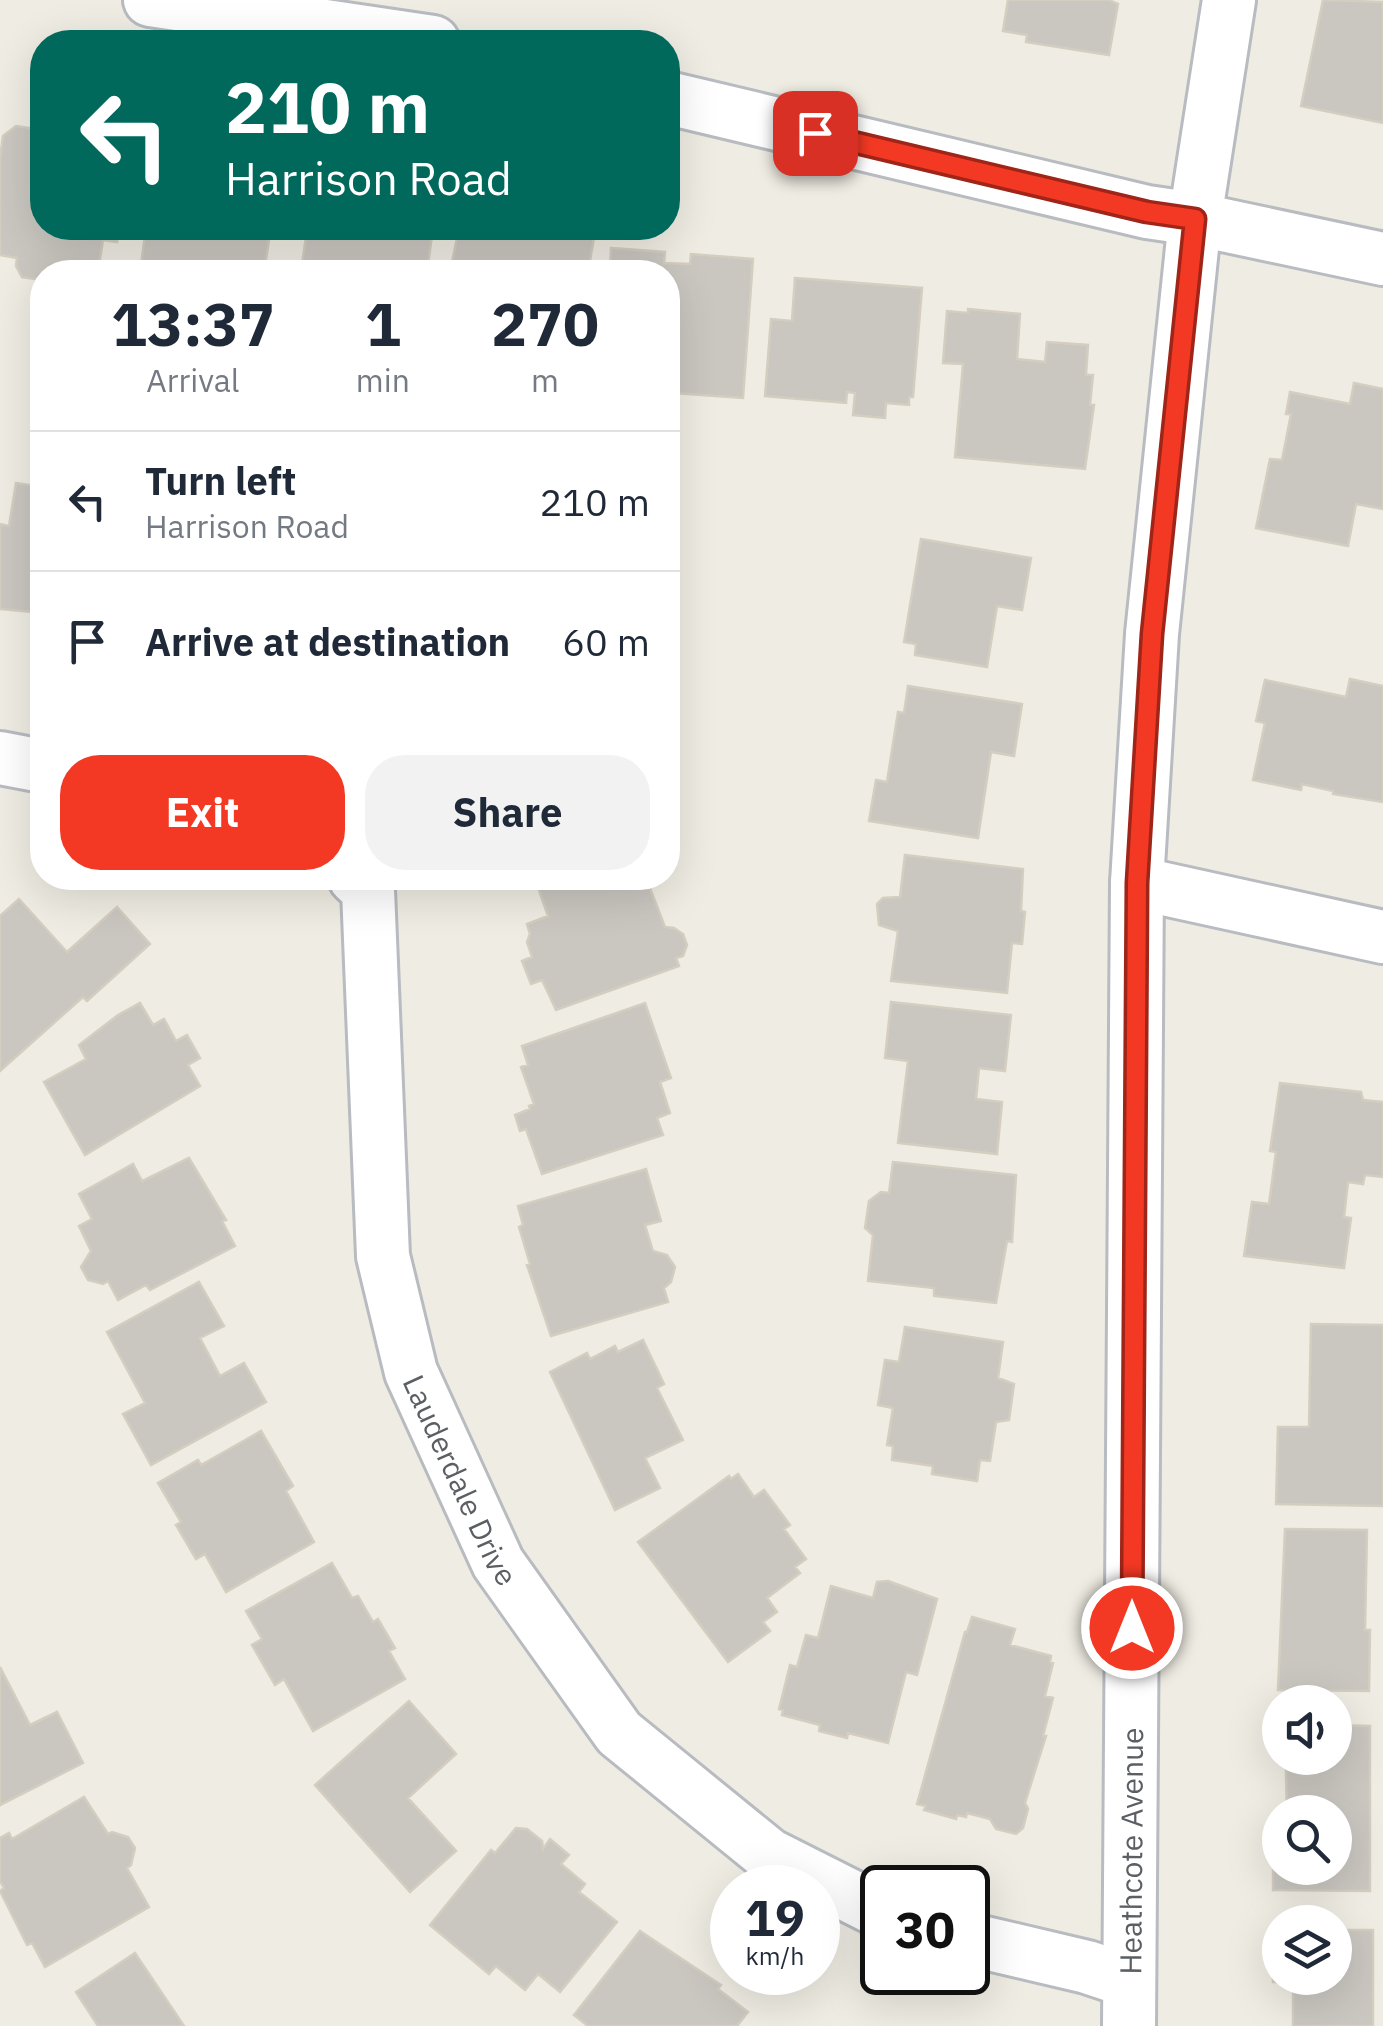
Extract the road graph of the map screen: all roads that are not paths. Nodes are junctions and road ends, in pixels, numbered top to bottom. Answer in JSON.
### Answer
{"nodes":[{"id":1,"x":150,"y":0,"type":"edge"},
{"id":2,"x":1229,"y":0,"type":"edge"},
{"id":3,"x":425,"y":27,"type":"edge"},
{"id":4,"x":680,"y":101,"type":"edge"},
{"id":5,"x":1195,"y":219,"type":"junction"},
{"id":6,"x":1383,"y":259,"type":"edge"},
{"id":7,"x":0,"y":758,"type":"edge"},
{"id":8,"x":30,"y":764,"type":"edge"},
{"id":9,"x":1137,"y":883,"type":"junction"},
{"id":10,"x":368,"y":890,"type":"edge"},
{"id":11,"x":1383,"y":937,"type":"edge"},
{"id":12,"x":860,"y":1901,"type":"edge"},
{"id":13,"x":990,"y":1944,"type":"edge"},
{"id":14,"x":1129,"y":2003,"type":"edge"}],
"edges":[{"from":1,"to":3,"type":"street"},
{"from":2,"to":5,"type":"street","name":"Heathcote Avenue"},
{"from":4,"to":5,"type":"street"},
{"from":5,"to":6,"type":"street"},
{"from":5,"to":9,"type":"street","name":"Heathcote Avenue"},
{"from":7,"to":8,"type":"street"},
{"from":9,"to":11,"type":"street"},
{"from":9,"to":14,"type":"street","name":"Heathcote Avenue"},
{"from":10,"to":12,"type":"street","name":"Lauderdale Drive"},
{"from":13,"to":14,"type":"street"}]}
